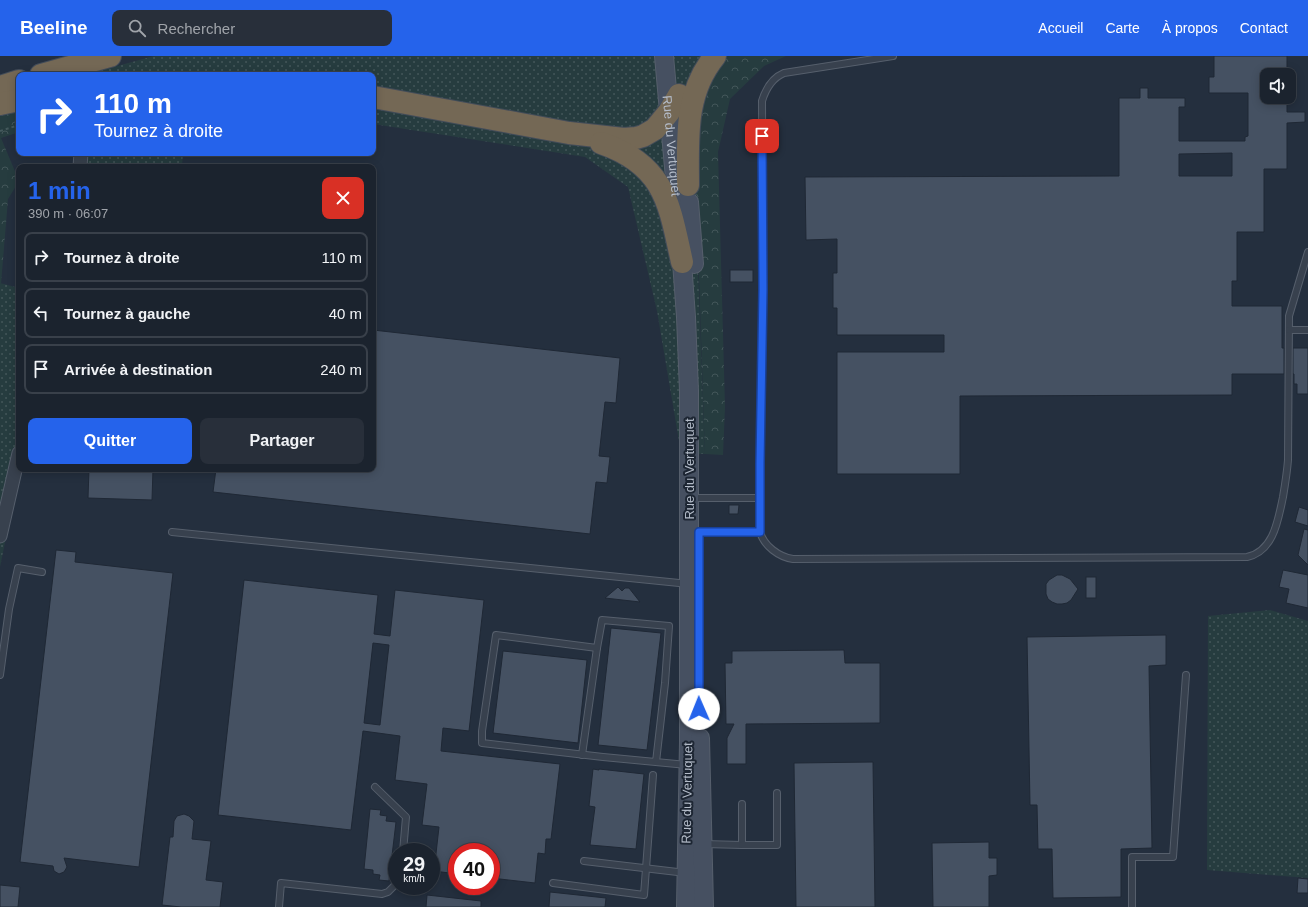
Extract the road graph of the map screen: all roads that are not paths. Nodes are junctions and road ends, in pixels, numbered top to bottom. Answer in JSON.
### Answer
{"nodes":[{"id":1,"x":110,"y":56,"type":"edge"},
{"id":2,"x":664,"y":56,"type":"edge"},
{"id":3,"x":676,"y":56,"type":"edge"},
{"id":4,"x":715,"y":56,"type":"edge"},
{"id":5,"x":893,"y":56,"type":"edge"},
{"id":6,"x":52,"y":72,"type":"edge"},
{"id":7,"x":16,"y":82,"type":"edge"},
{"id":8,"x":0,"y":87,"type":"edge"},
{"id":9,"x":376,"y":98,"type":"edge"},
{"id":10,"x":16,"y":101,"type":"edge"},
{"id":11,"x":674,"y":103,"type":"junction"},
{"id":12,"x":0,"y":104,"type":"edge"},
{"id":13,"x":569,"y":133,"type":"junction"},
{"id":14,"x":688,"y":185,"type":"junction"},
{"id":15,"x":1308,"y":252,"type":"edge"},
{"id":16,"x":682,"y":262,"type":"junction"},
{"id":17,"x":1289,"y":330,"type":"junction"},
{"id":18,"x":1308,"y":330,"type":"edge"},
{"id":19,"x":16,"y":466,"type":"edge"},
{"id":20,"x":694,"y":498,"type":"junction"},
{"id":21,"x":760,"y":498,"type":"junction"},
{"id":22,"x":172,"y":532,"type":"dead end"},
{"id":23,"x":694,"y":532,"type":"junction"},
{"id":24,"x":760,"y":532,"type":"junction"},
{"id":25,"x":0,"y":536,"type":"edge"},
{"id":26,"x":42,"y":572,"type":"dead end"},
{"id":27,"x":694,"y":584,"type":"junction"},
{"id":28,"x":597,"y":648,"type":"junction"},
{"id":29,"x":0,"y":675,"type":"edge"},
{"id":30,"x":1186,"y":675,"type":"dead end"},
{"id":31,"x":582,"y":755,"type":"junction"},
{"id":32,"x":656,"y":762,"type":"junction"},
{"id":33,"x":694,"y":765,"type":"junction"},
{"id":34,"x":654,"y":775,"type":"dead end"},
{"id":35,"x":375,"y":788,"type":"dead end"},
{"id":36,"x":776,"y":793,"type":"dead end"},
{"id":37,"x":742,"y":804,"type":"dead end"},
{"id":38,"x":403,"y":843,"type":"edge"},
{"id":39,"x":695,"y":843,"type":"junction"},
{"id":40,"x":742,"y":845,"type":"junction"},
{"id":41,"x":584,"y":861,"type":"dead end"},
{"id":42,"x":647,"y":868,"type":"junction"},
{"id":43,"x":695,"y":873,"type":"junction"},
{"id":44,"x":553,"y":883,"type":"dead end"},
{"id":45,"x":388,"y":891,"type":"edge"},
{"id":46,"x":279,"y":907,"type":"edge"},
{"id":47,"x":686,"y":907,"type":"edge"},
{"id":48,"x":704,"y":907,"type":"edge"},
{"id":49,"x":1132,"y":907,"type":"edge"}],
"edges":[{"from":1,"to":6,"type":"highway"},
{"from":2,"to":11,"type":"street","name":"Rue du Vertuquet"},
{"from":3,"to":11,"type":"street","name":"Rue du Vertuquet"},
{"from":4,"to":14,"type":"highway"},
{"from":5,"to":21,"type":"lane"},
{"from":7,"to":8,"type":"highway"},
{"from":9,"to":13,"type":"highway"},
{"from":10,"to":12,"type":"highway"},
{"from":11,"to":13,"type":"highway"},
{"from":11,"to":14,"type":"street","name":"Rue du Vertuquet"},
{"from":11,"to":16,"type":"street","name":"Rue du Vertuquet"},
{"from":13,"to":16,"type":"highway"},
{"from":14,"to":20,"type":"street","name":"Rue du Vertuquet"},
{"from":15,"to":17,"type":"lane"},
{"from":16,"to":20,"type":"street","name":"Rue du Vertuquet"},
{"from":17,"to":18,"type":"lane"},
{"from":17,"to":24,"type":"lane"},
{"from":19,"to":25,"type":"street"},
{"from":20,"to":21,"type":"lane"},
{"from":20,"to":23,"type":"street","name":"Rue du Vertuquet"},
{"from":21,"to":24,"type":"lane"},
{"from":22,"to":27,"type":"lane"},
{"from":23,"to":24,"type":"lane"},
{"from":23,"to":27,"type":"street","name":"Rue du Vertuquet"},
{"from":26,"to":29,"type":"lane"},
{"from":27,"to":33,"type":"street","name":"Rue du Vertuquet"},
{"from":28,"to":31,"type":"lane"},
{"from":28,"to":31,"type":"lane"},
{"from":28,"to":32,"type":"lane"},
{"from":30,"to":49,"type":"lane"},
{"from":31,"to":32,"type":"lane"},
{"from":32,"to":33,"type":"lane"},
{"from":33,"to":39,"type":"street","name":"Rue du Vertuquet"},
{"from":34,"to":42,"type":"lane"},
{"from":35,"to":38,"type":"lane"},
{"from":36,"to":40,"type":"lane"},
{"from":37,"to":40,"type":"lane"},
{"from":39,"to":40,"type":"lane"},
{"from":39,"to":43,"type":"street","name":"Rue du Vertuquet"},
{"from":41,"to":42,"type":"lane"},
{"from":42,"to":43,"type":"lane"},
{"from":42,"to":44,"type":"lane"},
{"from":43,"to":47,"type":"street","name":"Rue du Vertuquet"},
{"from":43,"to":48,"type":"street","name":"Rue du Vertuquet"},
{"from":45,"to":46,"type":"lane"}]}
